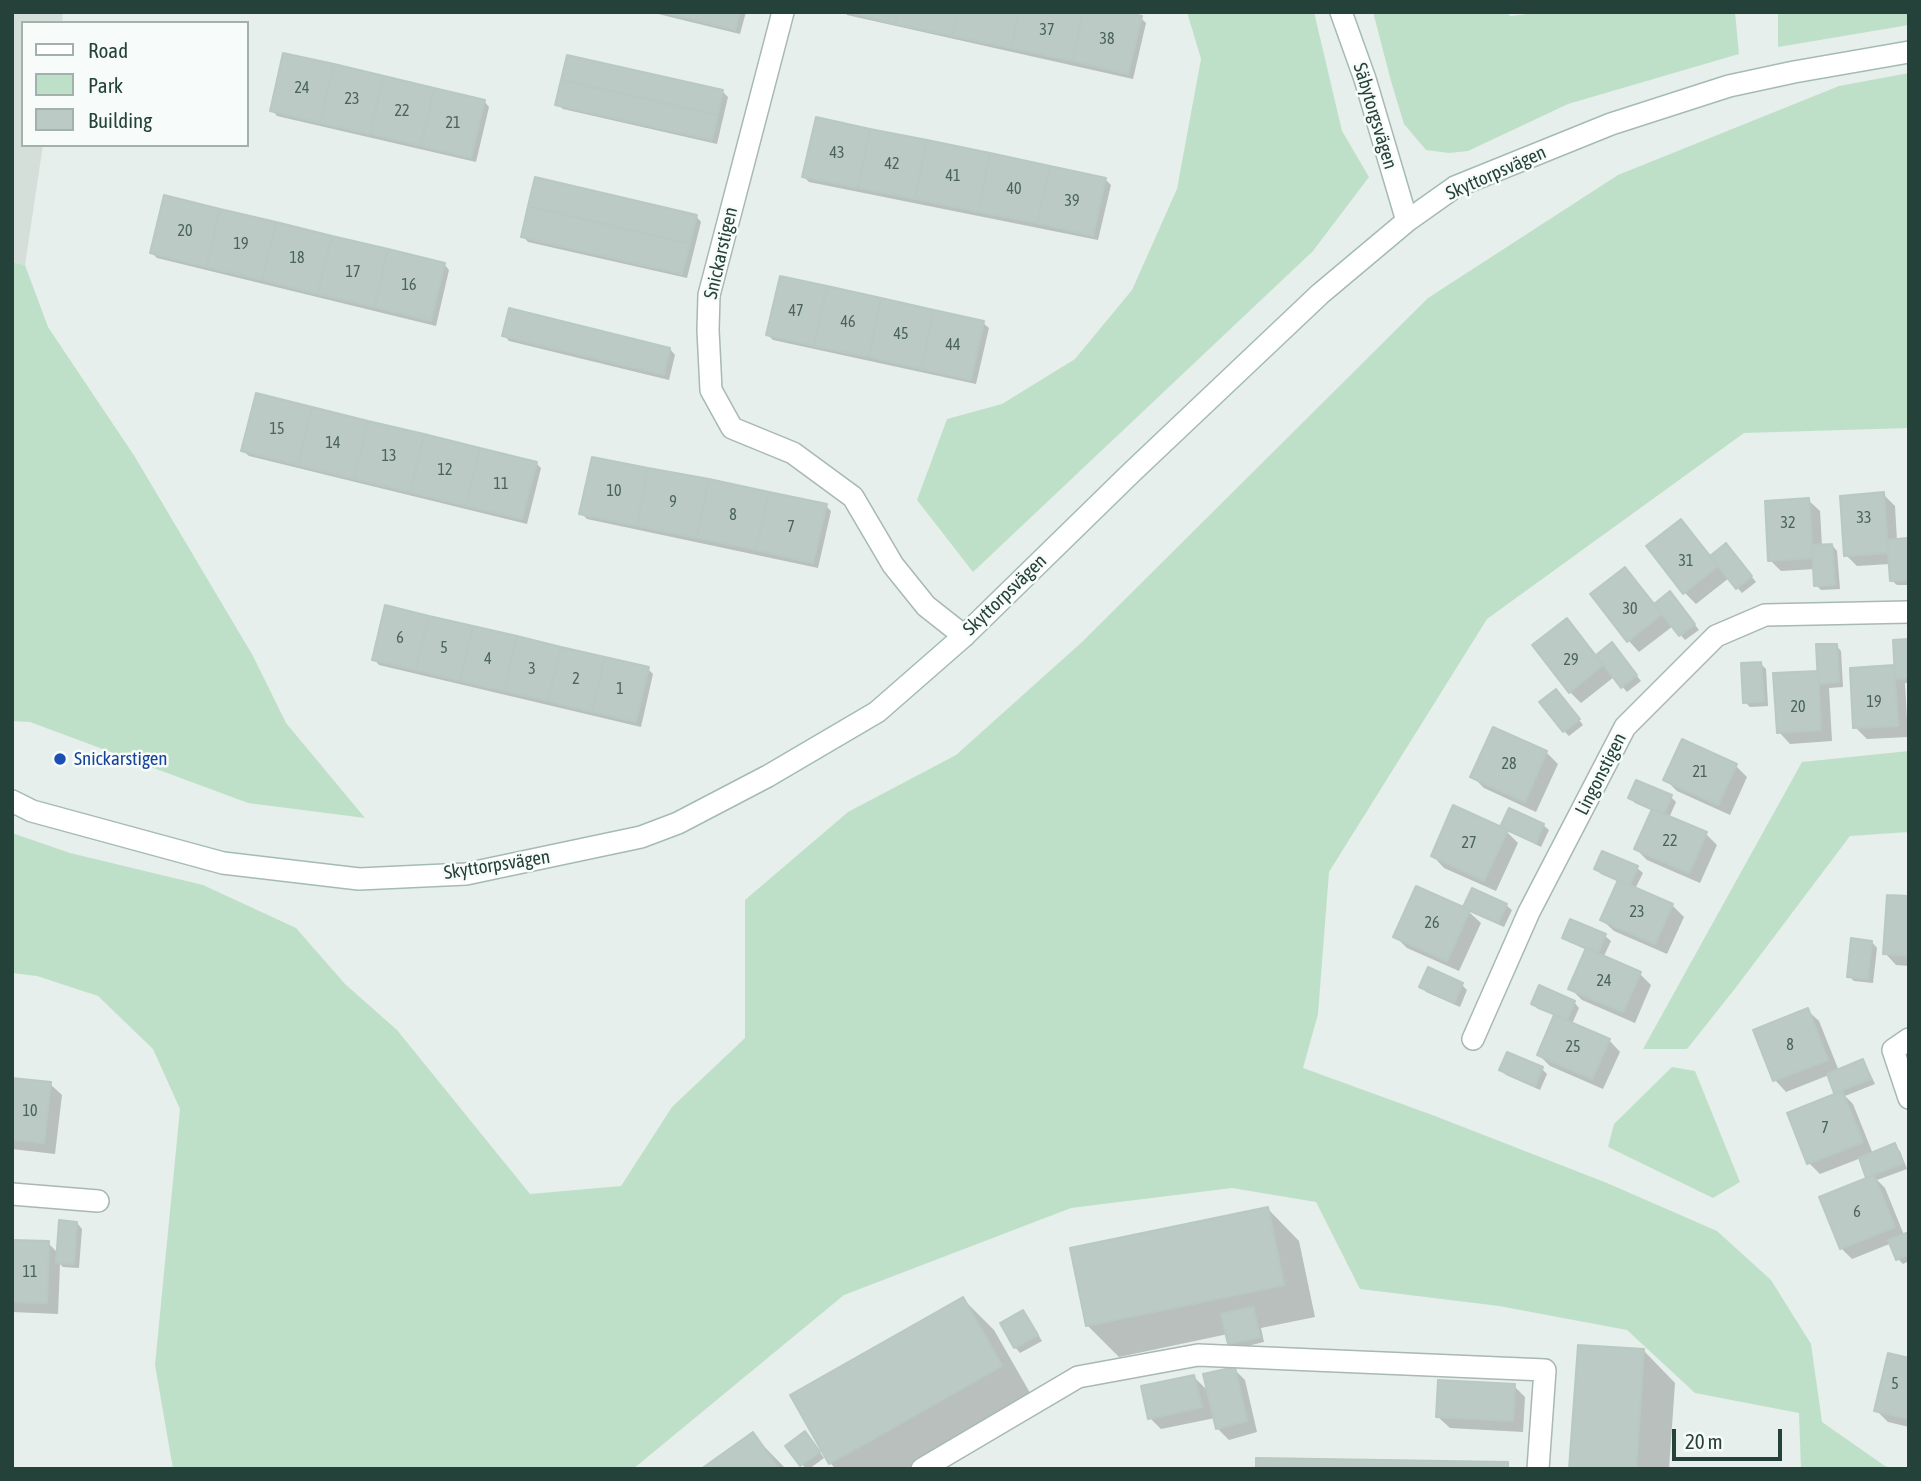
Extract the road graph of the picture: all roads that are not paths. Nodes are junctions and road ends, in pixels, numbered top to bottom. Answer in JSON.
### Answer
{"nodes":[{"id":1,"x":783,"y":12,"type":"edge"},
{"id":2,"x":1341,"y":12,"type":"edge"},
{"id":3,"x":1909,"y":52,"type":"edge"},
{"id":4,"x":1407,"y":221,"type":"junction"},
{"id":5,"x":1909,"y":612,"type":"edge"},
{"id":6,"x":964,"y":635,"type":"junction"},
{"id":7,"x":12,"y":801,"type":"edge"},
{"id":8,"x":1473,"y":1039,"type":"dead end"},
{"id":9,"x":1909,"y":1040,"type":"edge"},
{"id":10,"x":1909,"y":1098,"type":"edge"},
{"id":11,"x":12,"y":1194,"type":"edge"},
{"id":12,"x":98,"y":1201,"type":"dead end"},
{"id":13,"x":922,"y":1469,"type":"edge"},
{"id":14,"x":1538,"y":1469,"type":"edge"}],
"edges":[{"from":1,"to":6,"type":"street","name":"Snickarstigen"},
{"from":2,"to":4,"type":"street","name":"Säbytorgsvägen"},
{"from":3,"to":4,"type":"street","name":"Skyttorpsvägen"},
{"from":4,"to":6,"type":"street","name":"Skyttorpsvägen"},
{"from":5,"to":8,"type":"street","name":"Lingonstigen"},
{"from":6,"to":7,"type":"street","name":"Skyttorpsvägen"},
{"from":9,"to":10,"type":"street"},
{"from":11,"to":12,"type":"street"},
{"from":13,"to":14,"type":"street"}]}
